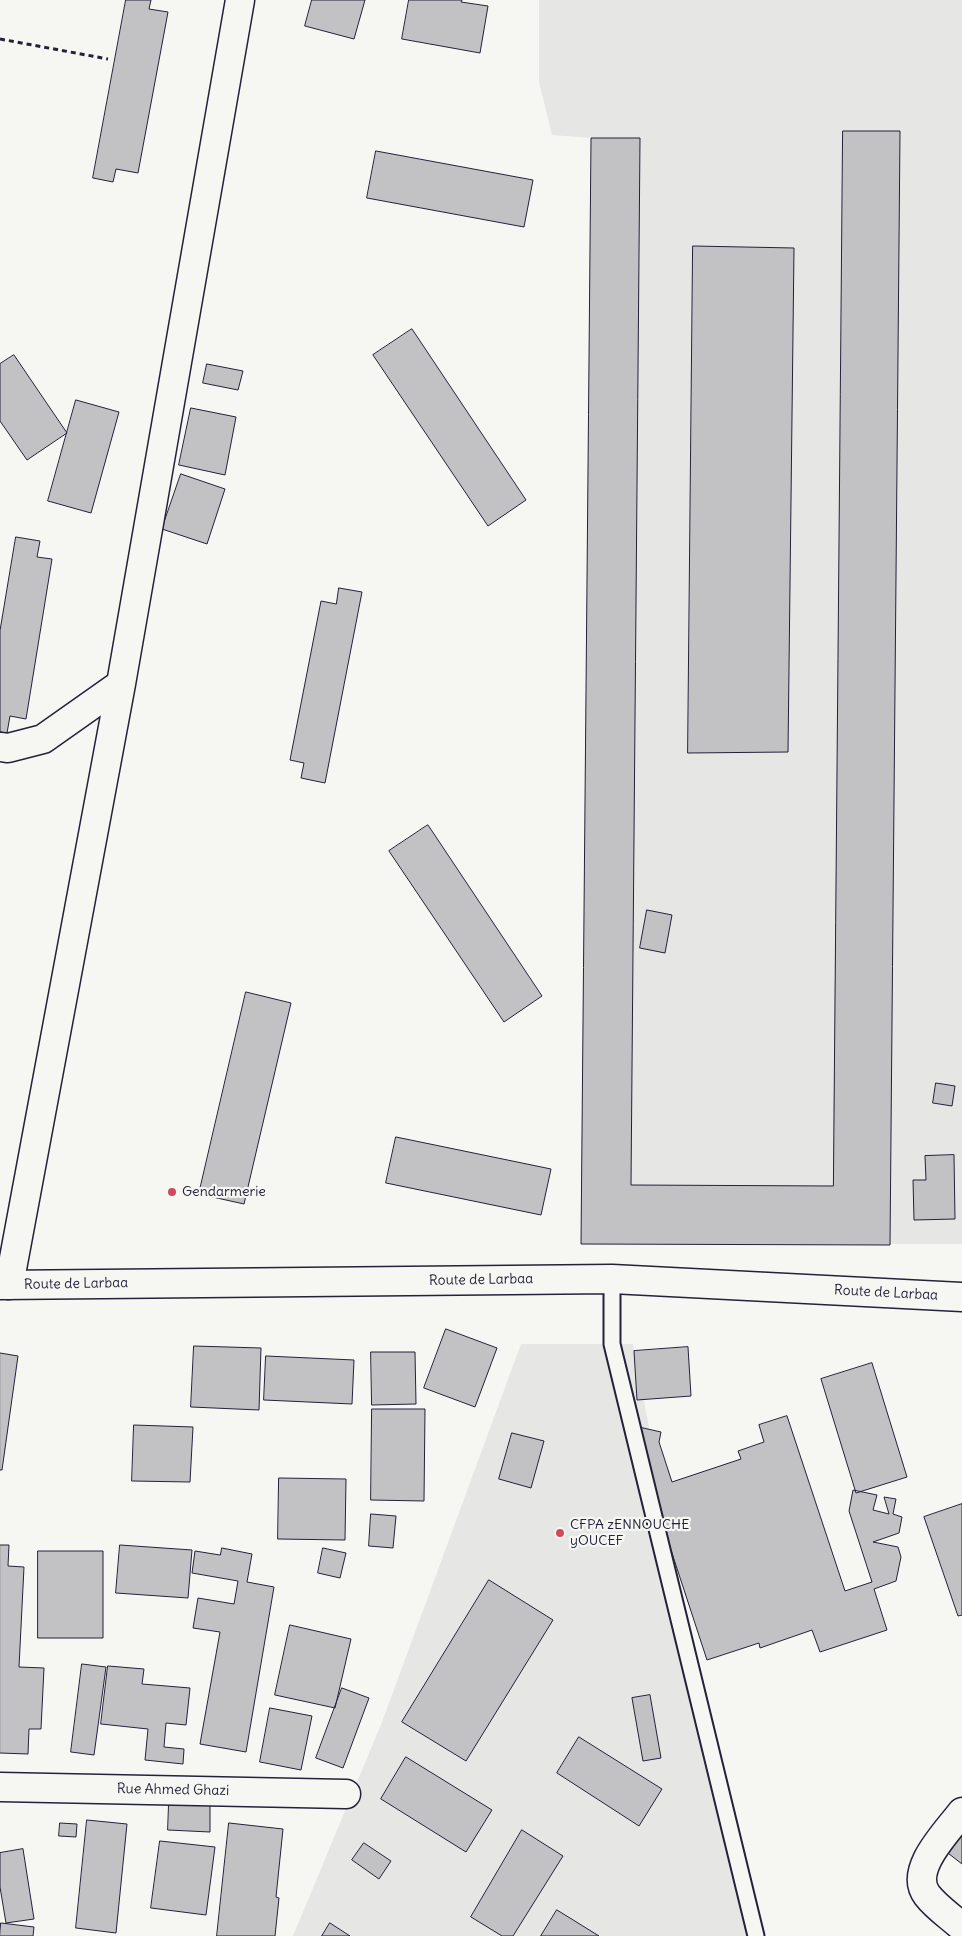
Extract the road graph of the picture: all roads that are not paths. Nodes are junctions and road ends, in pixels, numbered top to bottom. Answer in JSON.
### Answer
{"nodes":[{"id":1,"x":240,"y":0,"type":"edge"},
{"id":2,"x":121,"y":684,"type":"junction"},
{"id":3,"x":0,"y":747,"type":"edge"},
{"id":4,"x":612,"y":1279,"type":"junction"},
{"id":5,"x":5,"y":1285,"type":"edge"},
{"id":6,"x":962,"y":1297,"type":"edge"},
{"id":7,"x":0,"y":1787,"type":"edge"},
{"id":8,"x":346,"y":1794,"type":"dead end"},
{"id":9,"x":962,"y":1812,"type":"edge"},
{"id":10,"x":962,"y":1927,"type":"edge"},
{"id":11,"x":756,"y":1936,"type":"edge"}],
"edges":[{"from":1,"to":2,"type":"street"},
{"from":2,"to":3,"type":"street"},
{"from":2,"to":5,"type":"street"},
{"from":4,"to":5,"type":"street","name":"Route de Larbaa"},
{"from":4,"to":6,"type":"street","name":"Route de Larbaa"},
{"from":4,"to":11,"type":"lane"},
{"from":7,"to":8,"type":"street","name":"Rue Ahmed Ghazi"},
{"from":9,"to":10,"type":"street"}]}
